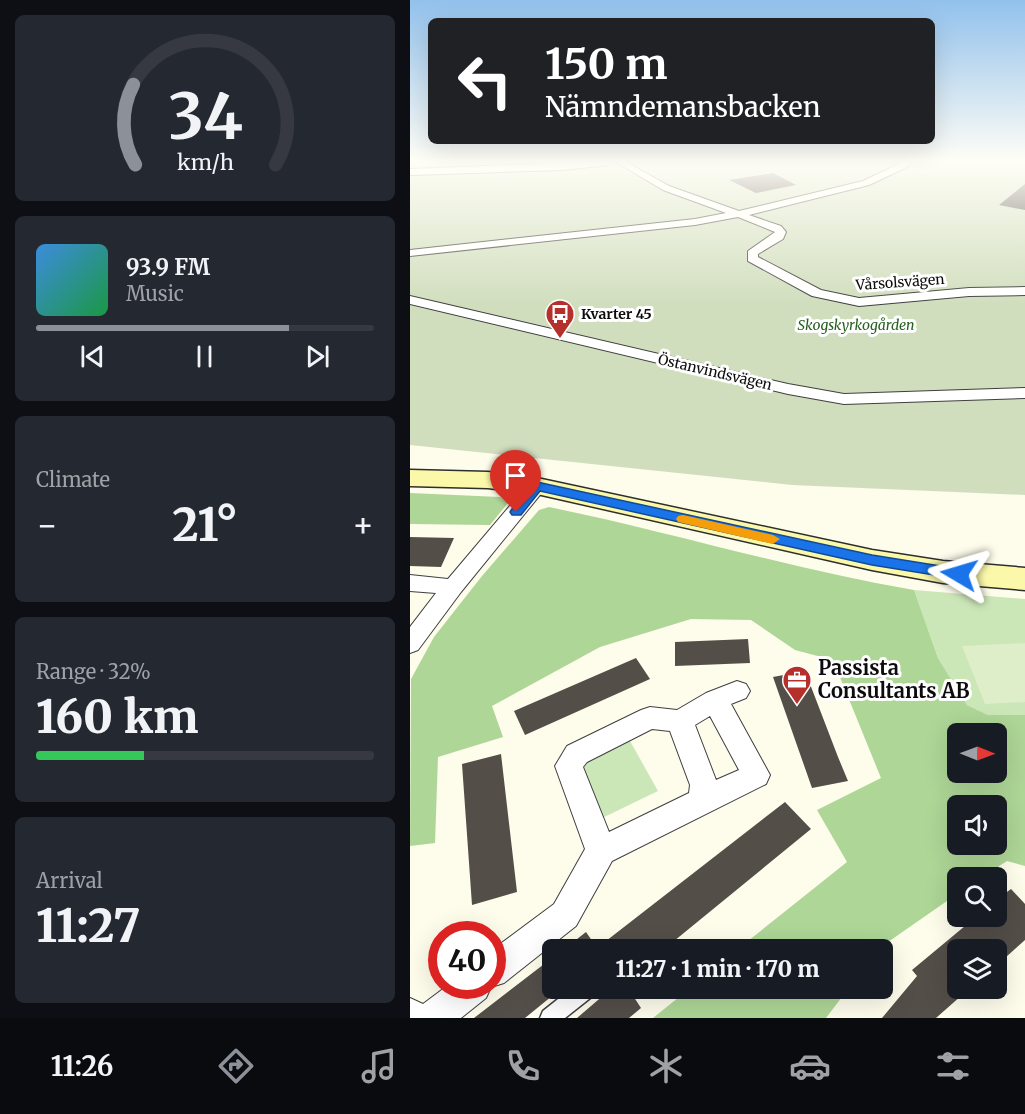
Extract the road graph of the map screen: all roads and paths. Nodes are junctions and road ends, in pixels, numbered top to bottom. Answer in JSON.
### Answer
{"nodes":[{"id":1,"x":726,"y":210,"type":"edge"},
{"id":2,"x":757,"y":210,"type":"edge"},
{"id":3,"x":739,"y":214,"type":"junction"},
{"id":4,"x":410,"y":253,"type":"edge"},
{"id":5,"x":1025,"y":291,"type":"edge"},
{"id":6,"x":410,"y":300,"type":"edge"},
{"id":7,"x":1025,"y":393,"type":"edge"},
{"id":8,"x":410,"y":478,"type":"edge"},
{"id":9,"x":537,"y":486,"type":"junction"},
{"id":10,"x":1025,"y":579,"type":"edge"},
{"id":11,"x":410,"y":583,"type":"edge"},
{"id":12,"x":453,"y":587,"type":"junction"},
{"id":13,"x":410,"y":644,"type":"edge"},
{"id":14,"x":680,"y":721,"type":"junction"},
{"id":15,"x":702,"y":801,"type":"junction"},
{"id":16,"x":601,"y":850,"type":"junction"},
{"id":17,"x":506,"y":960,"type":"edge"},
{"id":18,"x":457,"y":999,"type":"edge"},
{"id":19,"x":573,"y":999,"type":"edge"},
{"id":20,"x":433,"y":1018,"type":"edge"},
{"id":21,"x":550,"y":1018,"type":"edge"}],
"edges":[{"from":1,"to":3,"type":"street","name":"Vårsolsvägen"},
{"from":2,"to":3,"type":"street"},
{"from":3,"to":4,"type":"street"},
{"from":3,"to":5,"type":"street","name":"Vårsolsvägen"},
{"from":6,"to":7,"type":"street","name":"Östanvindsvägen"},
{"from":8,"to":9,"type":"street"},
{"from":9,"to":10,"type":"street"},
{"from":9,"to":12,"type":"street"},
{"from":11,"to":12,"type":"street"},
{"from":12,"to":13,"type":"street"},
{"from":14,"to":15,"type":"street"},
{"from":14,"to":15,"type":"street"},
{"from":14,"to":16,"type":"street"},
{"from":15,"to":16,"type":"street"},
{"from":16,"to":17,"type":"street"},
{"from":18,"to":20,"type":"street"},
{"from":19,"to":21,"type":"lane"}]}
